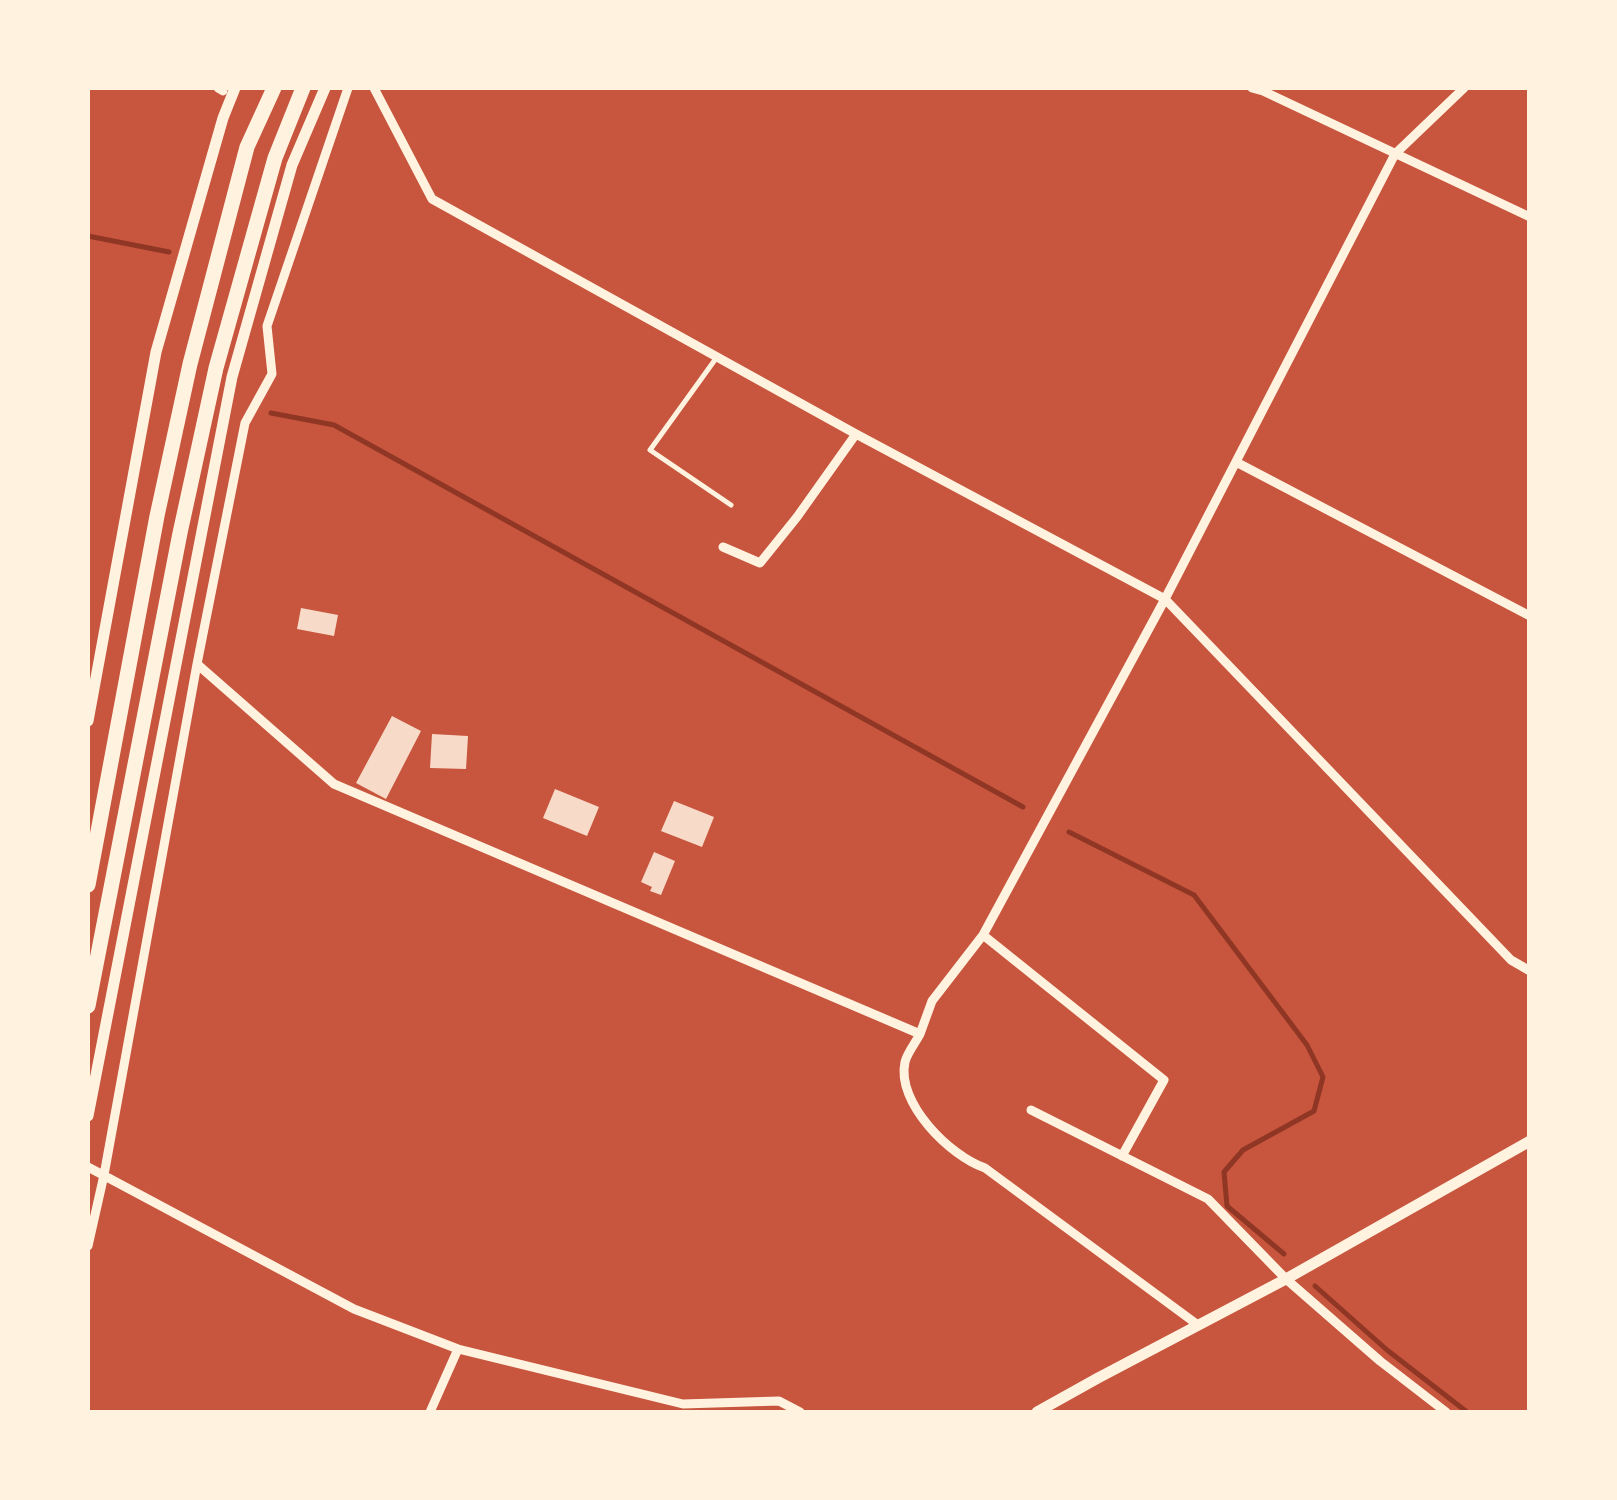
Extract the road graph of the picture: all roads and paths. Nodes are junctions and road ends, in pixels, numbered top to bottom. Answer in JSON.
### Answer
{"nodes":[{"id":1,"x":274,"y":88,"type":"edge"},
{"id":2,"x":304,"y":88,"type":"edge"},
{"id":3,"x":324,"y":88,"type":"edge"},
{"id":4,"x":348,"y":88,"type":"edge"},
{"id":5,"x":374,"y":88,"type":"edge"},
{"id":6,"x":1252,"y":88,"type":"edge"},
{"id":7,"x":1464,"y":88,"type":"edge"},
{"id":8,"x":225,"y":89,"type":"edge"},
{"id":9,"x":1395,"y":154,"type":"junction"},
{"id":10,"x":1530,"y":217,"type":"edge"},
{"id":11,"x":717,"y":357,"type":"junction"},
{"id":12,"x":856,"y":434,"type":"junction"},
{"id":13,"x":1236,"y":462,"type":"junction"},
{"id":14,"x":730,"y":505,"type":"dead end"},
{"id":15,"x":723,"y":547,"type":"dead end"},
{"id":16,"x":1164,"y":599,"type":"junction"},
{"id":17,"x":1530,"y":616,"type":"edge"},
{"id":18,"x":196,"y":664,"type":"junction"},
{"id":19,"x":88,"y":721,"type":"edge"},
{"id":20,"x":88,"y":885,"type":"edge"},
{"id":21,"x":983,"y":934,"type":"junction"},
{"id":22,"x":1530,"y":971,"type":"edge"},
{"id":23,"x":88,"y":1006,"type":"edge"},
{"id":24,"x":920,"y":1034,"type":"junction"},
{"id":25,"x":1031,"y":1110,"type":"dead end"},
{"id":26,"x":88,"y":1116,"type":"edge"},
{"id":27,"x":1530,"y":1141,"type":"edge"},
{"id":28,"x":1122,"y":1156,"type":"junction"},
{"id":29,"x":88,"y":1167,"type":"edge"},
{"id":30,"x":104,"y":1174,"type":"junction"},
{"id":31,"x":88,"y":1246,"type":"edge"},
{"id":32,"x":1286,"y":1279,"type":"junction"},
{"id":33,"x":1198,"y":1324,"type":"junction"},
{"id":34,"x":458,"y":1349,"type":"junction"},
{"id":35,"x":430,"y":1412,"type":"edge"},
{"id":36,"x":800,"y":1412,"type":"edge"},
{"id":37,"x":1037,"y":1412,"type":"edge"},
{"id":38,"x":1446,"y":1412,"type":"edge"}],
"edges":[{"from":1,"to":20,"type":"highway"},
{"from":2,"to":23,"type":"highway"},
{"from":3,"to":26,"type":"street"},
{"from":4,"to":18,"type":"street"},
{"from":5,"to":11,"type":"street"},
{"from":6,"to":9,"type":"street"},
{"from":7,"to":9,"type":"street"},
{"from":8,"to":19,"type":"street"},
{"from":9,"to":10,"type":"street"},
{"from":9,"to":13,"type":"street"},
{"from":11,"to":12,"type":"street"},
{"from":11,"to":14,"type":"lane"},
{"from":12,"to":15,"type":"street"},
{"from":12,"to":16,"type":"street"},
{"from":13,"to":16,"type":"street"},
{"from":13,"to":17,"type":"street"},
{"from":16,"to":21,"type":"street"},
{"from":16,"to":22,"type":"street"},
{"from":18,"to":24,"type":"street"},
{"from":18,"to":30,"type":"street"},
{"from":21,"to":24,"type":"street"},
{"from":21,"to":28,"type":"street"},
{"from":24,"to":33,"type":"street"},
{"from":25,"to":28,"type":"street"},
{"from":27,"to":32,"type":"street"},
{"from":28,"to":32,"type":"street"},
{"from":29,"to":30,"type":"street"},
{"from":30,"to":31,"type":"street"},
{"from":30,"to":34,"type":"street"},
{"from":32,"to":33,"type":"street"},
{"from":32,"to":38,"type":"street"},
{"from":33,"to":37,"type":"street"},
{"from":34,"to":35,"type":"street"},
{"from":34,"to":36,"type":"street"}]}
